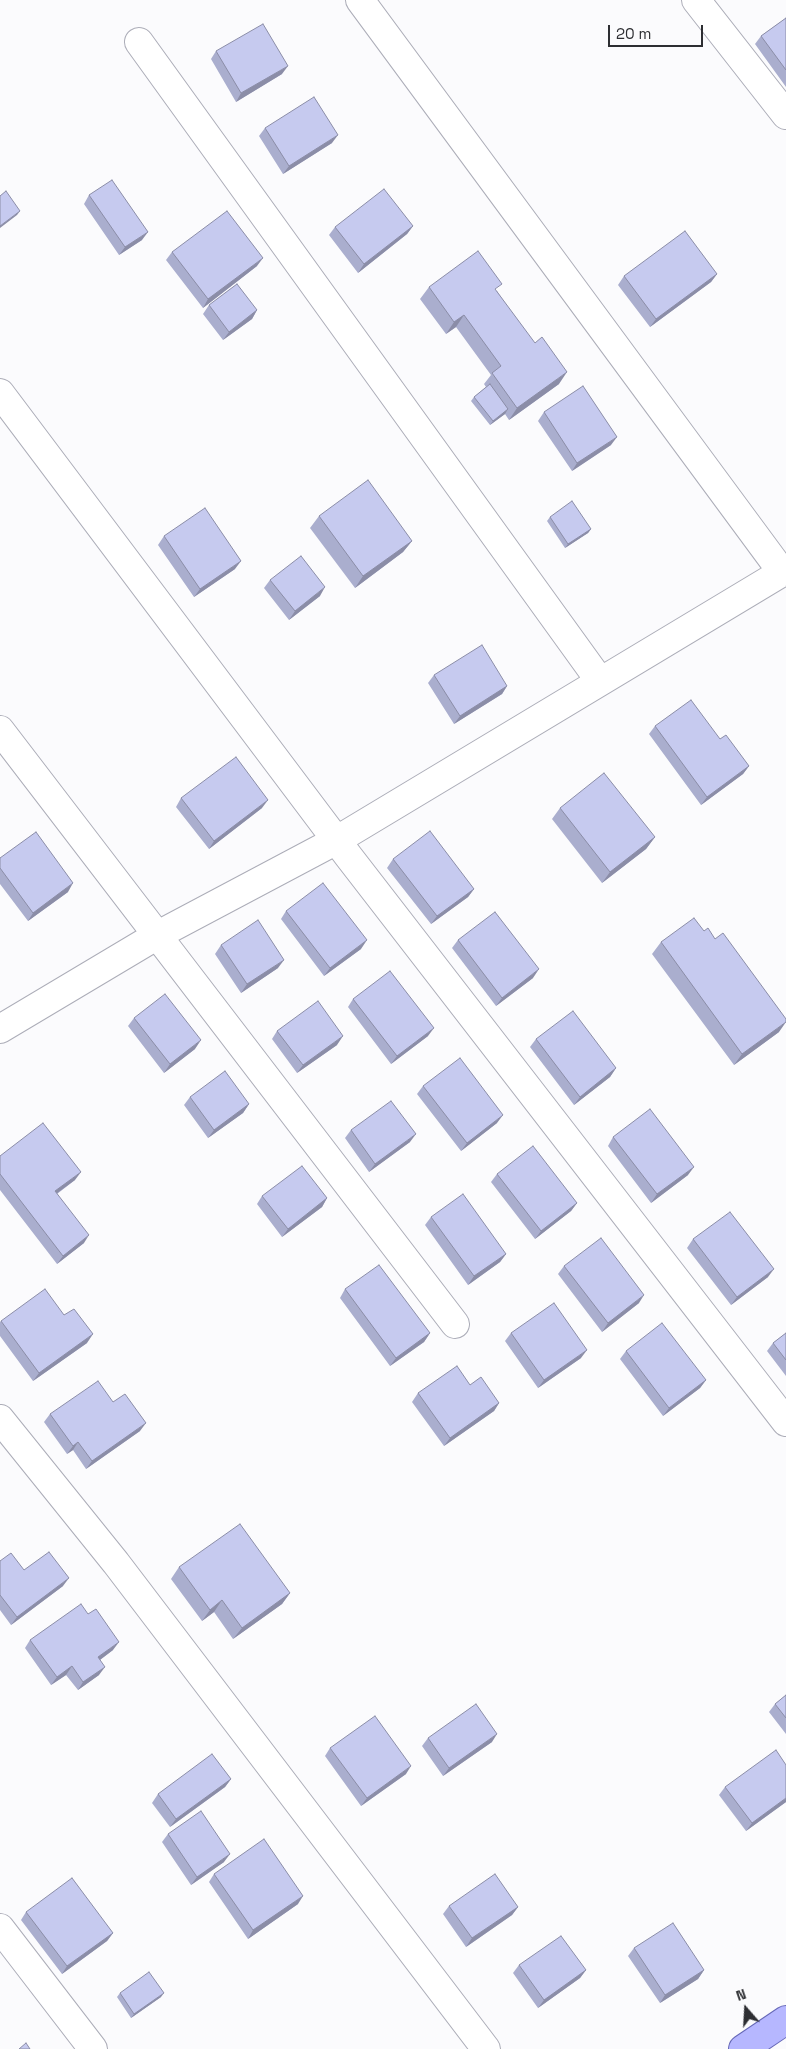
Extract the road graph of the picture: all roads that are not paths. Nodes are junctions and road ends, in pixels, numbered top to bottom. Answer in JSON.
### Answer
{"nodes":[{"id":1,"x":360,"y":0,"type":"edge"},
{"id":2,"x":696,"y":0,"type":"edge"},
{"id":3,"x":139,"y":42,"type":"dead end"},
{"id":4,"x":786,"y":115,"type":"edge"},
{"id":5,"x":0,"y":392,"type":"edge"},
{"id":6,"x":784,"y":571,"type":"edge"},
{"id":7,"x":600,"y":681,"type":"junction"},
{"id":8,"x":0,"y":730,"type":"edge"},
{"id":9,"x":337,"y":840,"type":"junction"},
{"id":10,"x":156,"y":936,"type":"junction"},
{"id":11,"x":0,"y":1029,"type":"edge"},
{"id":12,"x":455,"y":1324,"type":"dead end"},
{"id":13,"x":0,"y":1418,"type":"edge"},
{"id":14,"x":786,"y":1422,"type":"edge"},
{"id":15,"x":0,"y":1928,"type":"edge"},
{"id":16,"x":786,"y":2020,"type":"edge"},
{"id":17,"x":94,"y":2049,"type":"edge"},
{"id":18,"x":486,"y":2049,"type":"edge"},
{"id":19,"x":743,"y":2049,"type":"edge"}],
"edges":[{"from":1,"to":6,"type":"street"},
{"from":2,"to":4,"type":"street"},
{"from":3,"to":7,"type":"street"},
{"from":5,"to":9,"type":"street"},
{"from":6,"to":7,"type":"street"},
{"from":7,"to":9,"type":"street"},
{"from":8,"to":10,"type":"street"},
{"from":9,"to":10,"type":"street"},
{"from":9,"to":14,"type":"street"},
{"from":10,"to":11,"type":"street"},
{"from":10,"to":12,"type":"street"},
{"from":13,"to":18,"type":"street"},
{"from":15,"to":17,"type":"street"},
{"from":16,"to":19,"type":"main road"}]}
